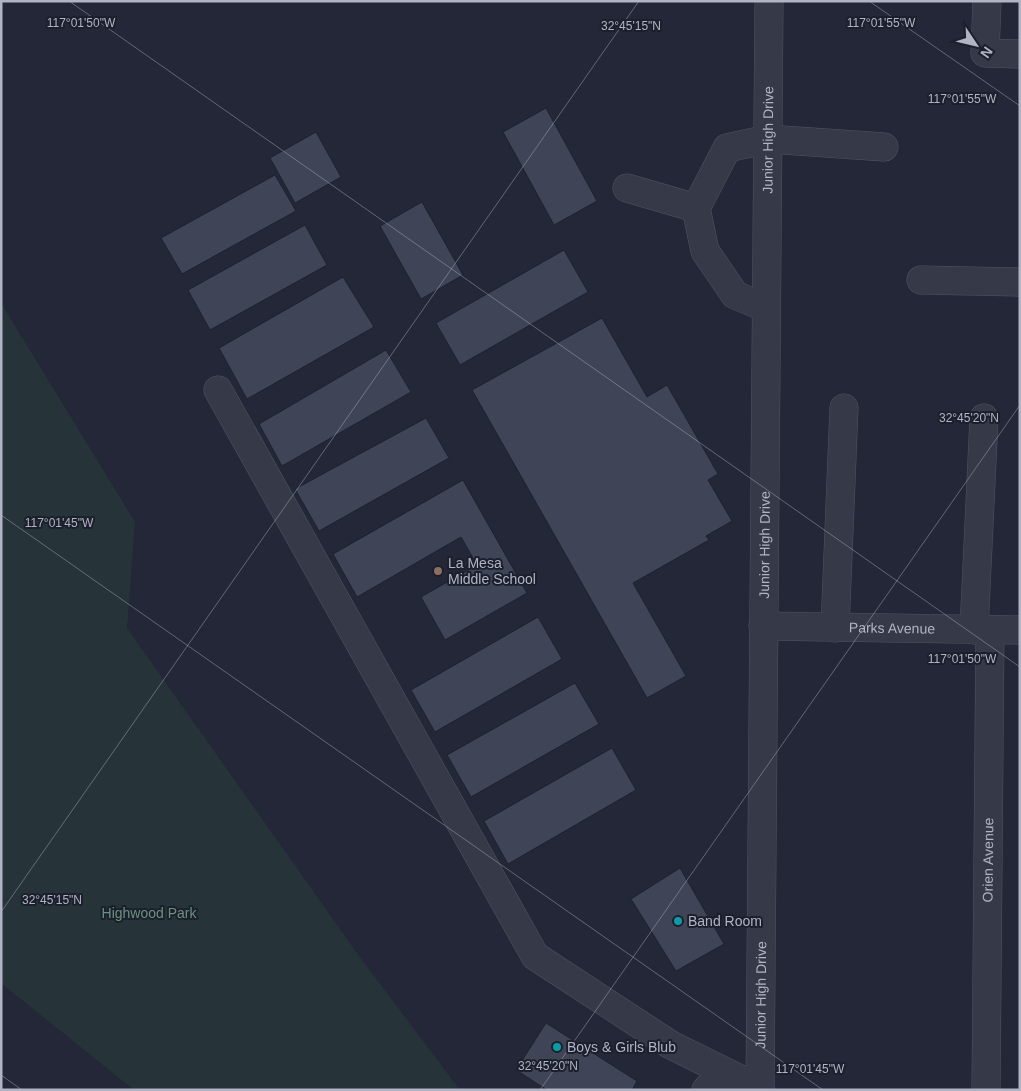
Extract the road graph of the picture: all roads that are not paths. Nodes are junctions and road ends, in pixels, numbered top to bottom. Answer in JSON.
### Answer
{"nodes":[{"id":1,"x":769,"y":1,"type":"edge"},
{"id":2,"x":987,"y":1,"type":"edge"},
{"id":3,"x":1020,"y":54,"type":"edge"},
{"id":4,"x":768,"y":139,"type":"junction"},
{"id":5,"x":884,"y":147,"type":"dead end"},
{"id":6,"x":627,"y":188,"type":"dead end"},
{"id":7,"x":696,"y":208,"type":"junction"},
{"id":8,"x":921,"y":280,"type":"dead end"},
{"id":9,"x":1020,"y":282,"type":"edge"},
{"id":10,"x":766,"y":308,"type":"junction"},
{"id":11,"x":218,"y":390,"type":"dead end"},
{"id":12,"x":844,"y":408,"type":"dead end"},
{"id":13,"x":984,"y":418,"type":"dead end"},
{"id":14,"x":763,"y":626,"type":"junction"},
{"id":15,"x":834,"y":628,"type":"junction"},
{"id":16,"x":982,"y":630,"type":"junction"},
{"id":17,"x":1020,"y":630,"type":"edge"},
{"id":18,"x":715,"y":1081,"type":"edge"},
{"id":19,"x":760,"y":1090,"type":"edge"},
{"id":20,"x":986,"y":1090,"type":"edge"}],
"edges":[{"from":1,"to":4,"type":"street","name":"Junior High Drive"},
{"from":2,"to":3,"type":"street"},
{"from":4,"to":5,"type":"street"},
{"from":4,"to":7,"type":"street"},
{"from":4,"to":10,"type":"street","name":"Junior High Drive"},
{"from":6,"to":7,"type":"street"},
{"from":7,"to":10,"type":"street"},
{"from":8,"to":9,"type":"street"},
{"from":10,"to":14,"type":"street","name":"Junior High Drive"},
{"from":11,"to":18,"type":"street"},
{"from":12,"to":15,"type":"street"},
{"from":13,"to":16,"type":"street","name":"Orien Avenue"},
{"from":14,"to":15,"type":"street","name":"Parks Avenue"},
{"from":14,"to":19,"type":"street","name":"Junior High Drive"},
{"from":15,"to":16,"type":"street","name":"Parks Avenue"},
{"from":16,"to":17,"type":"street","name":"Parks Avenue"},
{"from":16,"to":20,"type":"street","name":"Orien Avenue"},
{"from":18,"to":19,"type":"street"}]}
